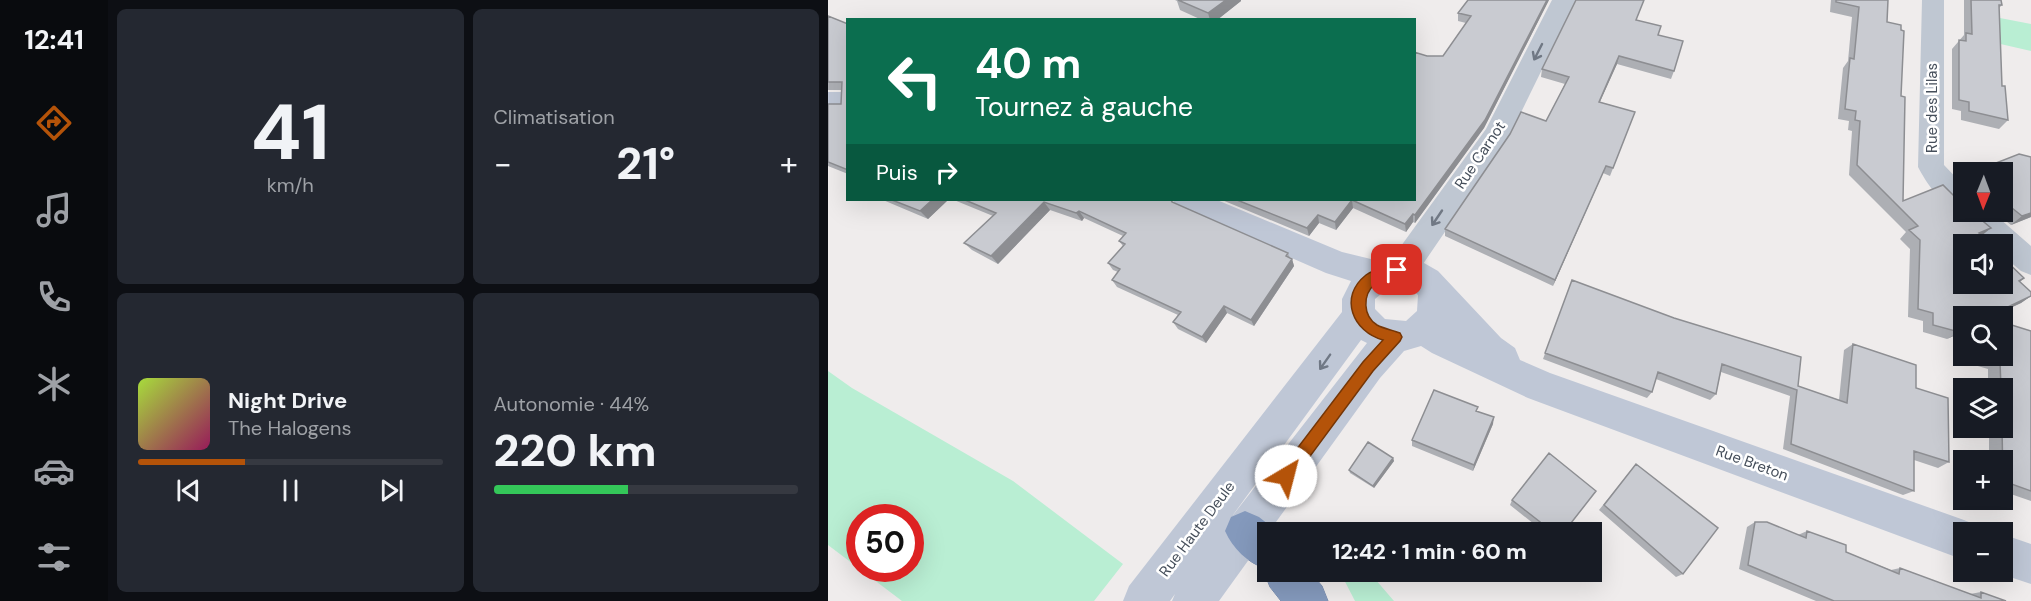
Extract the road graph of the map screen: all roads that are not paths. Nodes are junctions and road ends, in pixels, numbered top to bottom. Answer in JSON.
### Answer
{"nodes":[{"id":1,"x":1564,"y":0,"type":"edge"},
{"id":2,"x":1933,"y":0,"type":"edge"},
{"id":3,"x":828,"y":101,"type":"edge"},
{"id":4,"x":846,"y":102,"type":"edge"},
{"id":5,"x":1953,"y":192,"type":"edge"},
{"id":6,"x":1190,"y":201,"type":"edge"},
{"id":7,"x":1985,"y":222,"type":"edge"},
{"id":8,"x":2031,"y":263,"type":"edge"},
{"id":9,"x":1432,"y":287,"type":"junction"},
{"id":10,"x":1374,"y":289,"type":"junction"},
{"id":11,"x":1409,"y":333,"type":"junction"},
{"id":12,"x":1541,"y":386,"type":"junction"},
{"id":13,"x":1239,"y":527,"type":"edge"},
{"id":14,"x":1953,"y":536,"type":"edge"},
{"id":15,"x":2013,"y":558,"type":"edge"},
{"id":16,"x":2031,"y":564,"type":"edge"},
{"id":17,"x":1293,"y":582,"type":"edge"},
{"id":18,"x":1144,"y":601,"type":"edge"},
{"id":19,"x":1192,"y":601,"type":"edge"},
{"id":20,"x":1307,"y":601,"type":"edge"}],
"edges":[{"from":1,"to":10,"type":"street","name":"Rue Carnot","one_way":true},
{"from":2,"to":5,"type":"street","name":"Rue des Lilas"},
{"from":3,"to":4,"type":"main road"},
{"from":6,"to":10,"type":"main road"},
{"from":7,"to":8,"type":"street"},
{"from":9,"to":10,"type":"main road"},
{"from":9,"to":11,"type":"main road"},
{"from":9,"to":12,"type":"main road","name":"Rue Breton"},
{"from":10,"to":11,"type":"main road"},
{"from":10,"to":13,"type":"main road","one_way":true},
{"from":11,"to":12,"type":"main road","name":"Rue Breton"},
{"from":11,"to":13,"type":"main road","name":"Rue Haute Deule"},
{"from":12,"to":14,"type":"main road","name":"Rue Breton"},
{"from":13,"to":18,"type":"main road","name":"Rue Haute Deule"},
{"from":13,"to":19,"type":"main road"},
{"from":15,"to":16,"type":"main road"},
{"from":17,"to":20,"type":"highway"}]}
